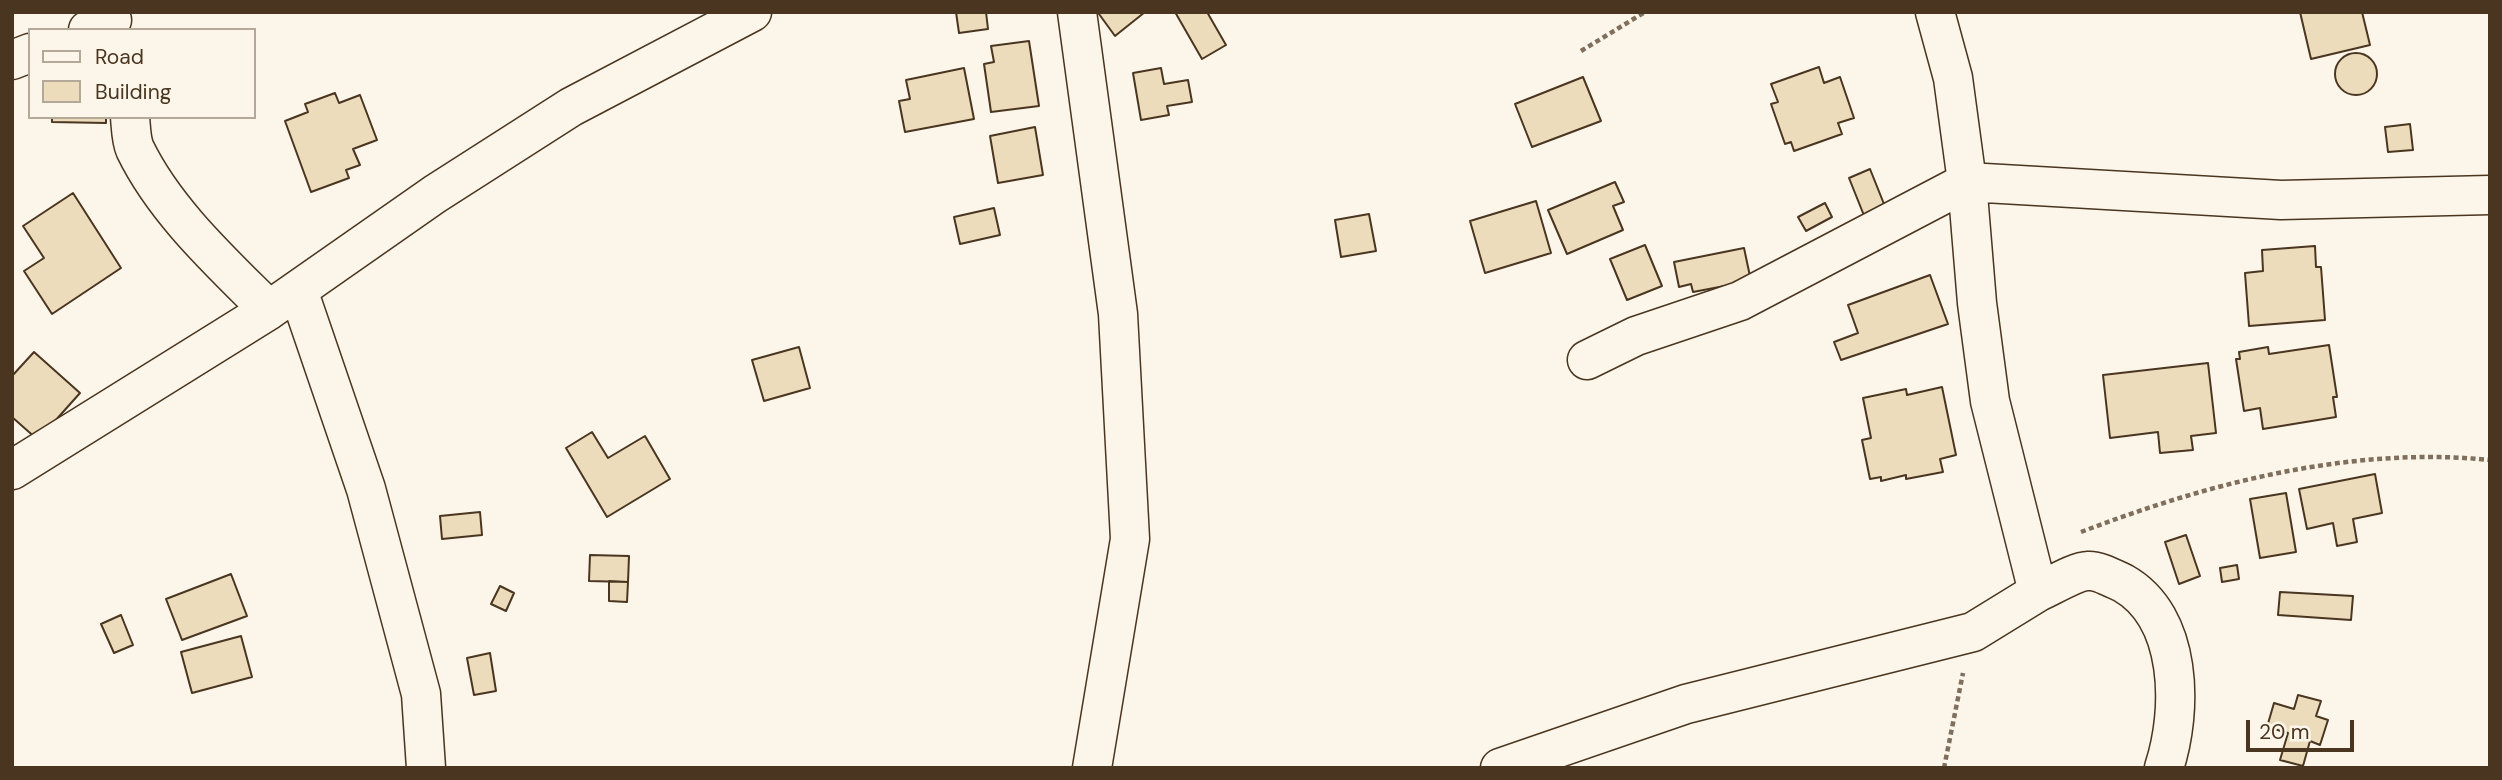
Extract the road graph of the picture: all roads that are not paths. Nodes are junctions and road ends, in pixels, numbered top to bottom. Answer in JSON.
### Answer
{"nodes":[{"id":1,"x":752,"y":12,"type":"edge"},
{"id":2,"x":1077,"y":12,"type":"edge"},
{"id":3,"x":1935,"y":12,"type":"edge"},
{"id":4,"x":130,"y":119,"type":"edge"},
{"id":5,"x":1967,"y":183,"type":"junction"},
{"id":6,"x":2490,"y":195,"type":"edge"},
{"id":7,"x":284,"y":300,"type":"junction"},
{"id":8,"x":1587,"y":360,"type":"dead end"},
{"id":9,"x":12,"y":470,"type":"edge"},
{"id":10,"x":2038,"y":592,"type":"junction"},
{"id":11,"x":426,"y":768,"type":"edge"},
{"id":12,"x":1093,"y":768,"type":"edge"},
{"id":13,"x":1500,"y":768,"type":"edge"},
{"id":14,"x":2164,"y":768,"type":"edge"}],
"edges":[{"from":1,"to":7,"type":"street"},
{"from":2,"to":12,"type":"street"},
{"from":3,"to":5,"type":"street"},
{"from":4,"to":7,"type":"street"},
{"from":5,"to":6,"type":"street"},
{"from":5,"to":8,"type":"street"},
{"from":5,"to":10,"type":"street"},
{"from":7,"to":9,"type":"street"},
{"from":7,"to":11,"type":"street"},
{"from":10,"to":13,"type":"street"},
{"from":10,"to":14,"type":"street"}]}
